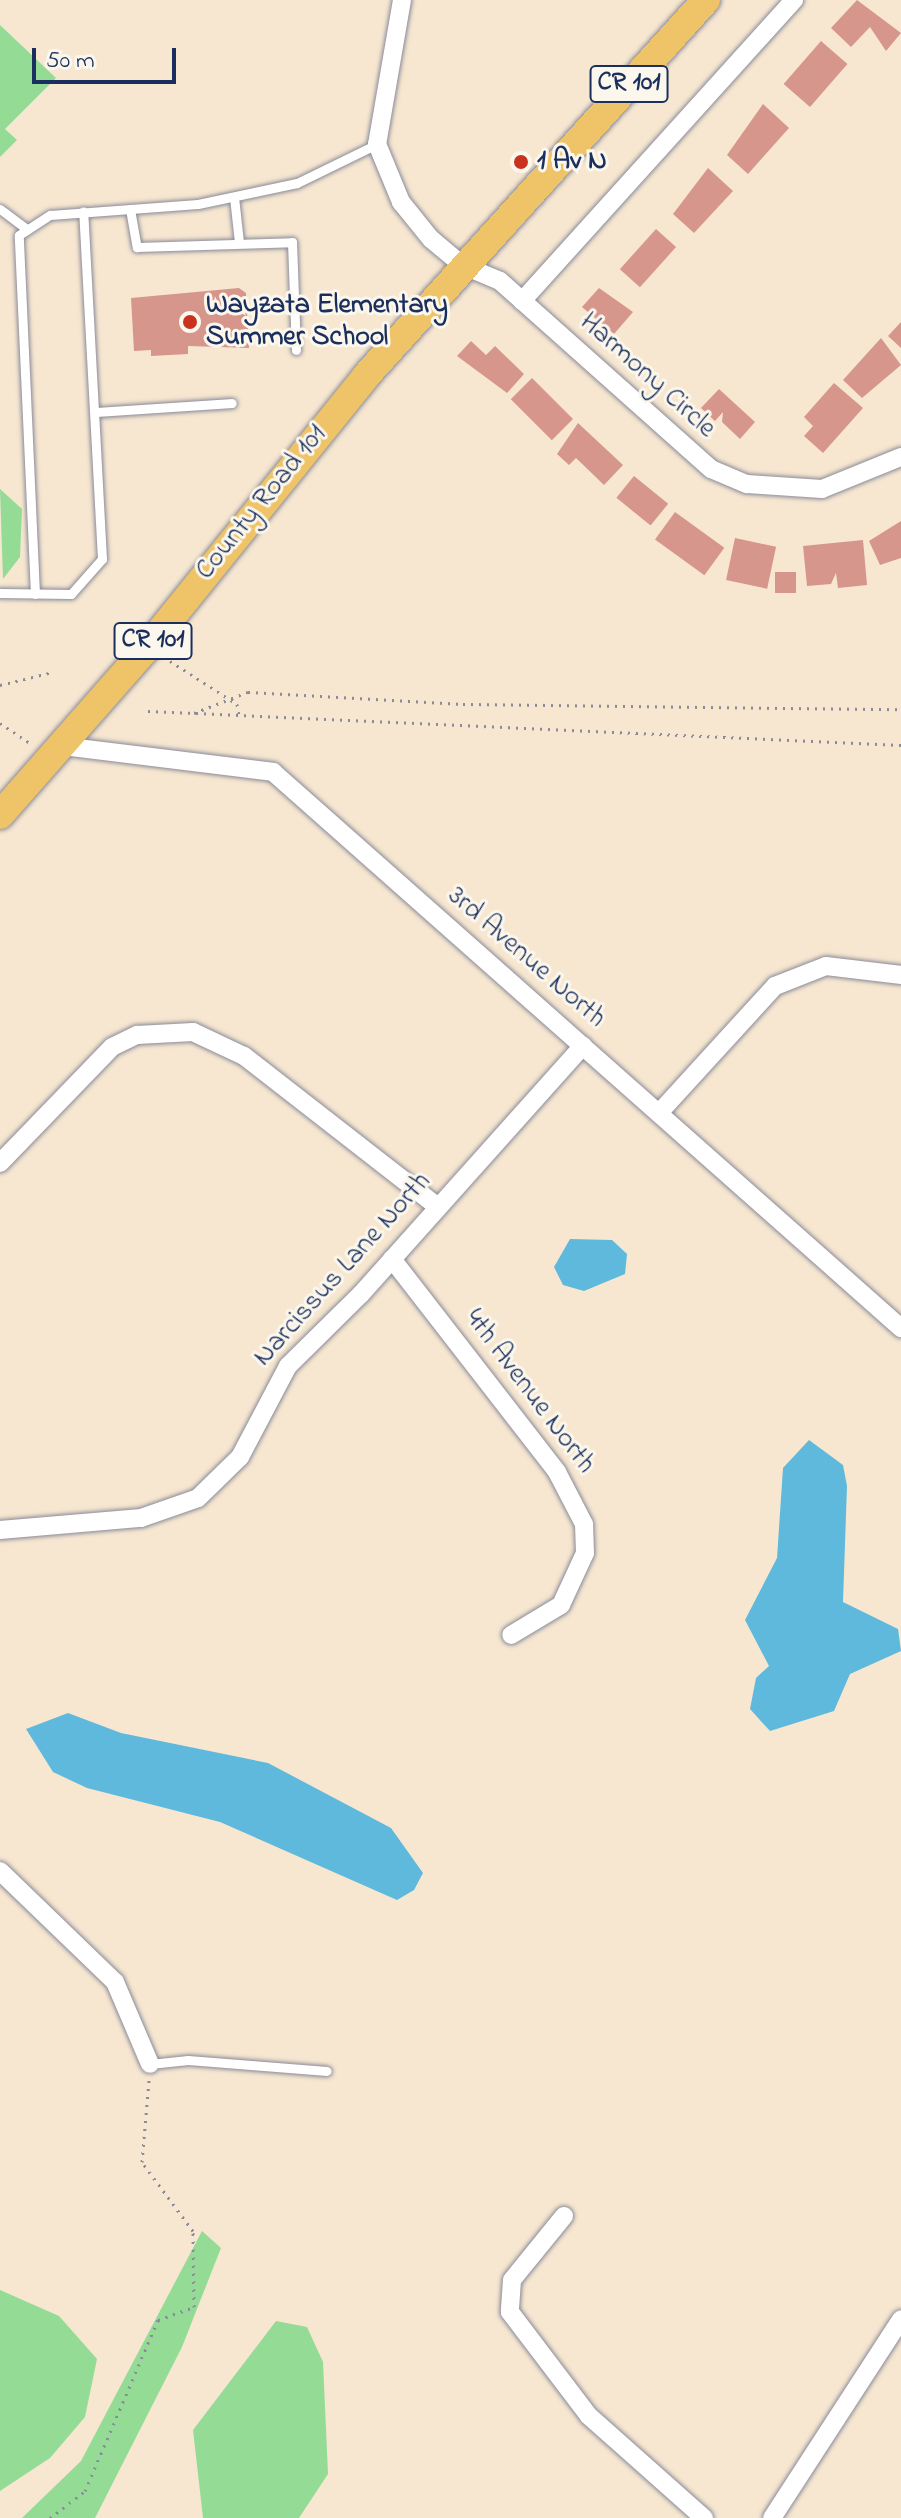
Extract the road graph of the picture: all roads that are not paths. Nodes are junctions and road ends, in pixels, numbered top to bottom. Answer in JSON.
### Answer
{"nodes":[{"id":1,"x":402,"y":0,"type":"edge"},
{"id":2,"x":706,"y":0,"type":"edge"},
{"id":3,"x":794,"y":0,"type":"edge"},
{"id":4,"x":377,"y":144,"type":"junction"},
{"id":5,"x":234,"y":197,"type":"junction"},
{"id":6,"x":0,"y":209,"type":"edge"},
{"id":7,"x":130,"y":209,"type":"junction"},
{"id":8,"x":83,"y":212,"type":"junction"},
{"id":9,"x":27,"y":229,"type":"junction"},
{"id":10,"x":239,"y":242,"type":"junction"},
{"id":11,"x":462,"y":265,"type":"junction"},
{"id":12,"x":522,"y":301,"type":"junction"},
{"id":13,"x":296,"y":350,"type":"dead end"},
{"id":14,"x":232,"y":403,"type":"dead end"},
{"id":15,"x":97,"y":412,"type":"junction"},
{"id":16,"x":901,"y":457,"type":"edge"},
{"id":17,"x":0,"y":593,"type":"edge"},
{"id":18,"x":35,"y":594,"type":"junction"},
{"id":19,"x":62,"y":746,"type":"junction"},
{"id":20,"x":0,"y":815,"type":"edge"},
{"id":21,"x":901,"y":975,"type":"edge"},
{"id":22,"x":583,"y":1046,"type":"junction"},
{"id":23,"x":659,"y":1113,"type":"junction"},
{"id":24,"x":0,"y":1163,"type":"edge"},
{"id":25,"x":438,"y":1207,"type":"junction"},
{"id":26,"x":392,"y":1259,"type":"junction"},
{"id":27,"x":901,"y":1328,"type":"edge"},
{"id":28,"x":0,"y":1530,"type":"edge"},
{"id":29,"x":511,"y":1635,"type":"dead end"},
{"id":30,"x":0,"y":1871,"type":"edge"},
{"id":31,"x":150,"y":2064,"type":"joint"},
{"id":32,"x":327,"y":2071,"type":"dead end"},
{"id":33,"x":564,"y":2216,"type":"dead end"},
{"id":34,"x":901,"y":2319,"type":"edge"},
{"id":35,"x":704,"y":2518,"type":"edge"},
{"id":36,"x":772,"y":2518,"type":"edge"}],
"edges":[{"from":1,"to":4,"type":"street"},
{"from":2,"to":11,"type":"main road","number":"CR 101"},
{"from":3,"to":12,"type":"street"},
{"from":4,"to":5,"type":"lane"},
{"from":4,"to":11,"type":"street","name":"Harmony Circle"},
{"from":5,"to":7,"type":"lane"},
{"from":5,"to":10,"type":"lane"},
{"from":6,"to":9,"type":"lane"},
{"from":7,"to":8,"type":"lane"},
{"from":7,"to":10,"type":"lane"},
{"from":8,"to":9,"type":"lane"},
{"from":8,"to":15,"type":"lane"},
{"from":9,"to":18,"type":"lane"},
{"from":10,"to":13,"type":"lane"},
{"from":11,"to":12,"type":"street","name":"Harmony Circle"},
{"from":11,"to":19,"type":"main road","name":"County Road 101","number":"CR 101"},
{"from":12,"to":16,"type":"street","name":"Harmony Circle"},
{"from":14,"to":15,"type":"lane"},
{"from":15,"to":18,"type":"lane"},
{"from":17,"to":18,"type":"lane"},
{"from":19,"to":20,"type":"main road","name":"County Road 101","number":"CR 101"},
{"from":19,"to":22,"type":"street","name":"3rd Avenue North"},
{"from":21,"to":23,"type":"street"},
{"from":22,"to":23,"type":"street","name":"3rd Avenue North"},
{"from":22,"to":25,"type":"street","name":"Narcissus Lane North"},
{"from":23,"to":27,"type":"street","name":"3rd Avenue North"},
{"from":24,"to":25,"type":"street"},
{"from":25,"to":26,"type":"street","name":"Narcissus Lane North"},
{"from":26,"to":28,"type":"street","name":"Narcissus Lane North"},
{"from":26,"to":29,"type":"street","name":"4th Avenue North"},
{"from":30,"to":31,"type":"street"},
{"from":31,"to":32,"type":"lane"},
{"from":33,"to":35,"type":"street"},
{"from":34,"to":36,"type":"street"}]}
